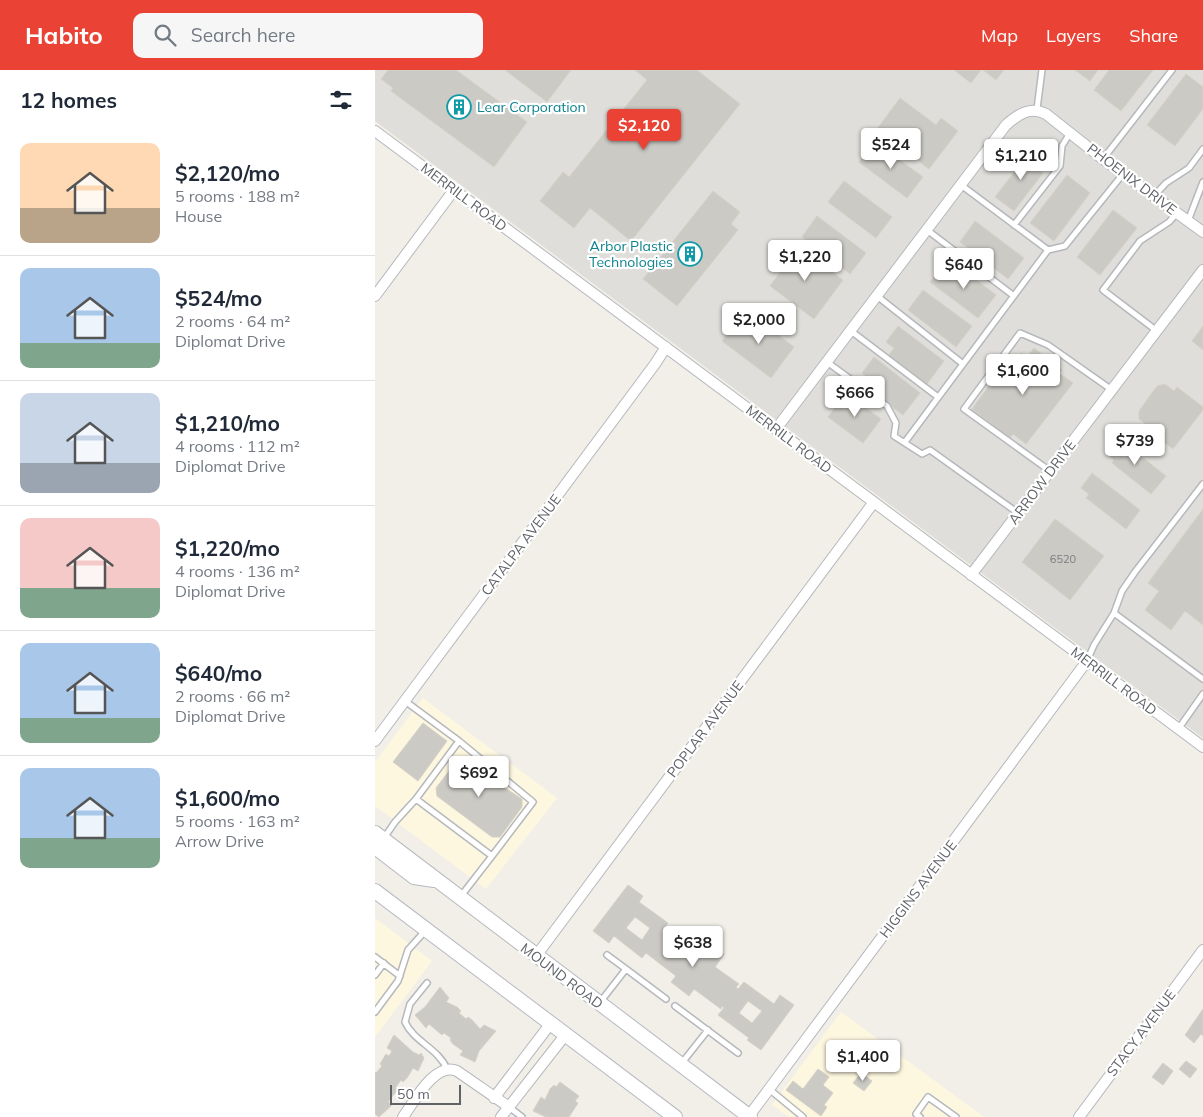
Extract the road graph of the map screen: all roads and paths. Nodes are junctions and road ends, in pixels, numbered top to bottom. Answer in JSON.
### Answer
{"nodes":[{"id":1,"x":1042,"y":70,"type":"edge"},
{"id":2,"x":1172,"y":70,"type":"edge"},
{"id":3,"x":1037,"y":109,"type":"junction"},
{"id":4,"x":375,"y":130,"type":"edge"},
{"id":5,"x":1070,"y":132,"type":"junction"},
{"id":6,"x":1203,"y":149,"type":"edge"},
{"id":7,"x":1103,"y":159,"type":"junction"},
{"id":8,"x":1123,"y":174,"type":"junction"},
{"id":9,"x":1203,"y":182,"type":"edge"},
{"id":10,"x":961,"y":185,"type":"junction"},
{"id":11,"x":454,"y":190,"type":"junction"},
{"id":12,"x":1154,"y":196,"type":"junction"},
{"id":13,"x":1177,"y":213,"type":"junction"},
{"id":14,"x":1188,"y":221,"type":"junction"},
{"id":15,"x":1014,"y":225,"type":"junction"},
{"id":16,"x":927,"y":230,"type":"junction"},
{"id":17,"x":1203,"y":232,"type":"edge"},
{"id":18,"x":1048,"y":250,"type":"junction"},
{"id":19,"x":1203,"y":270,"type":"edge"},
{"id":20,"x":375,"y":296,"type":"edge"},
{"id":21,"x":877,"y":296,"type":"junction"},
{"id":22,"x":1014,"y":296,"type":"junction"},
{"id":23,"x":851,"y":330,"type":"junction"},
{"id":24,"x":1157,"y":331,"type":"junction"},
{"id":25,"x":665,"y":348,"type":"junction"},
{"id":26,"x":827,"y":362,"type":"junction"},
{"id":27,"x":963,"y":364,"type":"junction"},
{"id":28,"x":1112,"y":390,"type":"junction"},
{"id":29,"x":938,"y":397,"type":"junction"},
{"id":30,"x":776,"y":429,"type":"junction"},
{"id":31,"x":905,"y":442,"type":"junction"},
{"id":32,"x":1050,"y":472,"type":"junction"},
{"id":33,"x":1203,"y":484,"type":"edge"},
{"id":34,"x":874,"y":502,"type":"junction"},
{"id":35,"x":1018,"y":513,"type":"junction"},
{"id":36,"x":971,"y":575,"type":"junction"},
{"id":37,"x":1114,"y":613,"type":"junction"},
{"id":38,"x":1087,"y":661,"type":"junction"},
{"id":39,"x":1203,"y":679,"type":"edge"},
{"id":40,"x":1203,"y":694,"type":"edge"},
{"id":41,"x":405,"y":701,"type":"junction"},
{"id":42,"x":1178,"y":729,"type":"junction"},
{"id":43,"x":375,"y":741,"type":"edge"},
{"id":44,"x":459,"y":741,"type":"junction"},
{"id":45,"x":1203,"y":747,"type":"edge"},
{"id":46,"x":416,"y":799,"type":"junction"},
{"id":47,"x":377,"y":842,"type":"edge"},
{"id":48,"x":492,"y":856,"type":"junction"},
{"id":49,"x":375,"y":890,"type":"edge"},
{"id":50,"x":460,"y":898,"type":"junction"},
{"id":51,"x":426,"y":929,"type":"junction"},
{"id":52,"x":1203,"y":950,"type":"edge"},
{"id":53,"x":607,"y":955,"type":"dead end"},
{"id":54,"x":536,"y":956,"type":"junction"},
{"id":55,"x":377,"y":958,"type":"edge"},
{"id":56,"x":384,"y":964,"type":"junction"},
{"id":57,"x":375,"y":965,"type":"edge"},
{"id":58,"x":626,"y":969,"type":"junction"},
{"id":59,"x":375,"y":975,"type":"edge"},
{"id":60,"x":400,"y":976,"type":"junction"},
{"id":61,"x":427,"y":983,"type":"dead end"},
{"id":62,"x":666,"y":999,"type":"dead end"},
{"id":63,"x":599,"y":1004,"type":"junction"},
{"id":64,"x":675,"y":1006,"type":"dead end"},
{"id":65,"x":375,"y":1012,"type":"edge"},
{"id":66,"x":551,"y":1023,"type":"junction"},
{"id":67,"x":708,"y":1030,"type":"junction"},
{"id":68,"x":566,"y":1034,"type":"junction"},
{"id":69,"x":738,"y":1053,"type":"dead end"},
{"id":70,"x":680,"y":1065,"type":"junction"},
{"id":71,"x":447,"y":1069,"type":"junction"},
{"id":72,"x":769,"y":1089,"type":"junction"},
{"id":73,"x":494,"y":1098,"type":"junction"},
{"id":74,"x":509,"y":1107,"type":"junction"},
{"id":75,"x":403,"y":1117,"type":"edge"},
{"id":76,"x":501,"y":1117,"type":"edge"},
{"id":77,"x":522,"y":1117,"type":"edge"},
{"id":78,"x":675,"y":1117,"type":"edge"},
{"id":79,"x":749,"y":1117,"type":"edge"},
{"id":80,"x":803,"y":1117,"type":"edge"},
{"id":81,"x":920,"y":1117,"type":"edge"},
{"id":82,"x":956,"y":1117,"type":"edge"},
{"id":83,"x":1079,"y":1117,"type":"edge"}],
"edges":[{"from":1,"to":3,"type":"lane"},
{"from":2,"to":7,"type":"lane"},
{"from":3,"to":5,"type":"street","name":"PHOENIX DRIVE"},
{"from":3,"to":10,"type":"street"},
{"from":4,"to":11,"type":"street","name":"MERRILL ROAD"},
{"from":5,"to":7,"type":"street","name":"PHOENIX DRIVE"},
{"from":5,"to":15,"type":"lane"},
{"from":6,"to":12,"type":"lane"},
{"from":7,"to":8,"type":"street","name":"PHOENIX DRIVE"},
{"from":8,"to":12,"type":"street","name":"PHOENIX DRIVE"},
{"from":8,"to":18,"type":"lane"},
{"from":9,"to":14,"type":"lane"},
{"from":10,"to":15,"type":"lane"},
{"from":10,"to":16,"type":"street"},
{"from":11,"to":20,"type":"street"},
{"from":11,"to":25,"type":"street","name":"MERRILL ROAD"},
{"from":12,"to":13,"type":"street","name":"PHOENIX DRIVE"},
{"from":13,"to":14,"type":"street","name":"PHOENIX DRIVE"},
{"from":13,"to":24,"type":"lane"},
{"from":14,"to":17,"type":"street","name":"PHOENIX DRIVE"},
{"from":15,"to":18,"type":"lane"},
{"from":16,"to":21,"type":"street"},
{"from":16,"to":22,"type":"lane"},
{"from":18,"to":22,"type":"lane"},
{"from":19,"to":24,"type":"street","name":"ARROW DRIVE"},
{"from":21,"to":23,"type":"street"},
{"from":21,"to":27,"type":"lane"},
{"from":22,"to":27,"type":"lane"},
{"from":23,"to":26,"type":"street"},
{"from":23,"to":29,"type":"lane"},
{"from":24,"to":28,"type":"street","name":"ARROW DRIVE"},
{"from":25,"to":30,"type":"street","name":"MERRILL ROAD"},
{"from":25,"to":41,"type":"street","name":"CATALPA AVENUE"},
{"from":26,"to":30,"type":"street"},
{"from":26,"to":31,"type":"lane"},
{"from":27,"to":29,"type":"lane"},
{"from":28,"to":32,"type":"street","name":"ARROW DRIVE"},
{"from":28,"to":32,"type":"lane"},
{"from":29,"to":31,"type":"lane"},
{"from":30,"to":34,"type":"street","name":"MERRILL ROAD"},
{"from":31,"to":35,"type":"lane"},
{"from":32,"to":35,"type":"street","name":"ARROW DRIVE"},
{"from":33,"to":37,"type":"lane"},
{"from":34,"to":36,"type":"street","name":"MERRILL ROAD"},
{"from":34,"to":54,"type":"street","name":"POPLAR AVENUE"},
{"from":35,"to":36,"type":"street","name":"ARROW DRIVE"},
{"from":36,"to":38,"type":"street","name":"MERRILL ROAD"},
{"from":37,"to":38,"type":"lane"},
{"from":37,"to":39,"type":"lane"},
{"from":38,"to":42,"type":"street","name":"MERRILL ROAD"},
{"from":38,"to":72,"type":"street","name":"HIGGINS AVENUE"},
{"from":40,"to":42,"type":"lane"},
{"from":41,"to":43,"type":"street","name":"CATALPA AVENUE"},
{"from":41,"to":44,"type":"lane"},
{"from":42,"to":45,"type":"street","name":"MERRILL ROAD"},
{"from":44,"to":46,"type":"lane"},
{"from":44,"to":48,"type":"lane"},
{"from":46,"to":47,"type":"lane"},
{"from":46,"to":48,"type":"lane"},
{"from":47,"to":50,"type":"main road","name":"MOUND ROAD"},
{"from":48,"to":50,"type":"lane"},
{"from":49,"to":51,"type":"main road"},
{"from":50,"to":54,"type":"main road","name":"MOUND ROAD"},
{"from":51,"to":60,"type":"lane"},
{"from":51,"to":66,"type":"main road"},
{"from":52,"to":83,"type":"street","name":"STACY AVENUE"},
{"from":53,"to":58,"type":"lane"},
{"from":54,"to":63,"type":"main road","name":"MOUND ROAD"},
{"from":55,"to":56,"type":"lane"},
{"from":55,"to":57,"type":"lane"},
{"from":56,"to":59,"type":"lane"},
{"from":56,"to":60,"type":"lane"},
{"from":58,"to":62,"type":"lane"},
{"from":58,"to":63,"type":"lane"},
{"from":60,"to":65,"type":"lane"},
{"from":61,"to":71,"type":"lane"},
{"from":63,"to":70,"type":"main road","name":"MOUND ROAD"},
{"from":64,"to":67,"type":"lane"},
{"from":66,"to":68,"type":"main road"},
{"from":66,"to":73,"type":"street"},
{"from":67,"to":69,"type":"lane"},
{"from":67,"to":70,"type":"lane"},
{"from":68,"to":74,"type":"street"},
{"from":68,"to":78,"type":"main road"},
{"from":70,"to":79,"type":"main road","name":"MOUND ROAD"},
{"from":71,"to":73,"type":"street"},
{"from":71,"to":75,"type":"street"},
{"from":72,"to":79,"type":"street","name":"HIGGINS AVENUE"},
{"from":72,"to":80,"type":"lane"},
{"from":73,"to":74,"type":"street"},
{"from":74,"to":76,"type":"street"},
{"from":74,"to":77,"type":"lane"},
{"from":81,"to":82,"type":"lane"}]}
